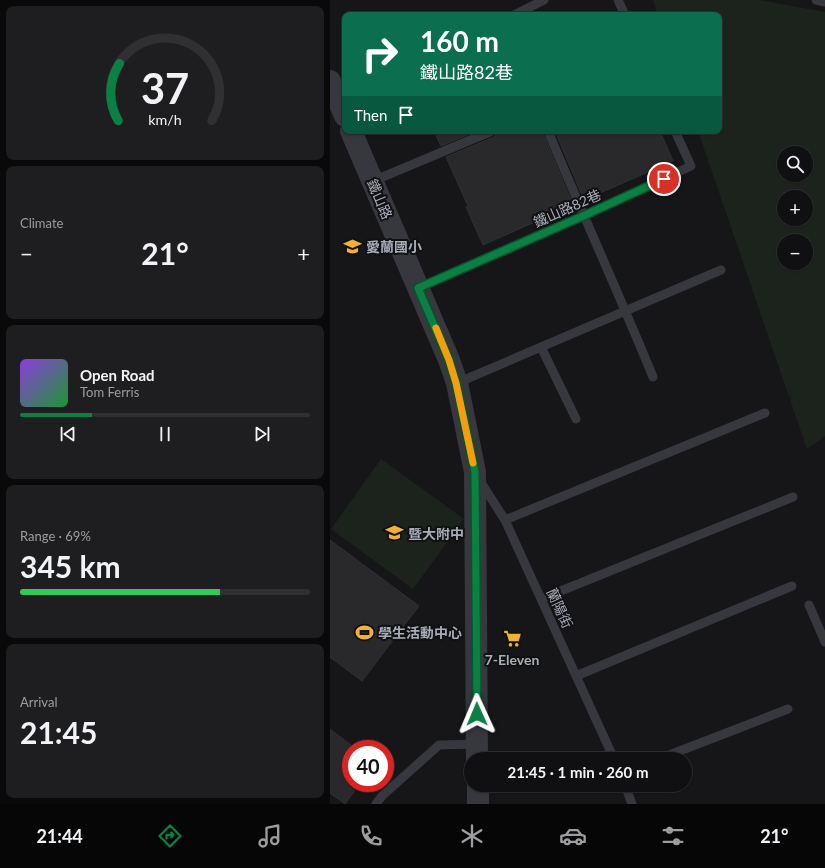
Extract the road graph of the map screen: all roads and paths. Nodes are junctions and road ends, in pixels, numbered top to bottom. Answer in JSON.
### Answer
{"nodes":[{"id":1,"x":544,"y":0,"type":"edge"},
{"id":2,"x":618,"y":0,"type":"edge"},
{"id":3,"x":816,"y":0,"type":"edge"},
{"id":4,"x":825,"y":2,"type":"edge"},
{"id":5,"x":520,"y":12,"type":"edge"},
{"id":6,"x":624,"y":12,"type":"edge"},
{"id":7,"x":330,"y":81,"type":"edge"},
{"id":8,"x":342,"y":109,"type":"edge"},
{"id":9,"x":352,"y":134,"type":"edge"},
{"id":10,"x":485,"y":134,"type":"edge"},
{"id":11,"x":549,"y":134,"type":"edge"},
{"id":12,"x":676,"y":134,"type":"edge"},
{"id":13,"x":373,"y":181,"type":"junction"},
{"id":14,"x":583,"y":216,"type":"junction"},
{"id":15,"x":721,"y":270,"type":"dead end"},
{"id":16,"x":418,"y":288,"type":"junction"},
{"id":17,"x":626,"y":310,"type":"junction"},
{"id":18,"x":541,"y":347,"type":"junction"},
{"id":19,"x":653,"y":376,"type":"dead end"},
{"id":20,"x":456,"y":383,"type":"junction"},
{"id":21,"x":764,"y":413,"type":"dead end"},
{"id":22,"x":576,"y":419,"type":"dead end"},
{"id":23,"x":475,"y":472,"type":"junction"},
{"id":24,"x":793,"y":497,"type":"dead end"},
{"id":25,"x":505,"y":520,"type":"junction"},
{"id":26,"x":792,"y":586,"type":"dead end"},
{"id":27,"x":541,"y":599,"type":"junction"},
{"id":28,"x":809,"y":605,"type":"dead end"},
{"id":29,"x":825,"y":642,"type":"edge"},
{"id":30,"x":576,"y":676,"type":"junction"},
{"id":31,"x":788,"y":709,"type":"dead end"},
{"id":32,"x":477,"y":751,"type":"edge"},
{"id":33,"x":611,"y":752,"type":"edge"},
{"id":34,"x":677,"y":752,"type":"edge"},
{"id":35,"x":478,"y":792,"type":"edge"},
{"id":36,"x":628,"y":792,"type":"edge"},
{"id":37,"x":376,"y":804,"type":"edge"},
{"id":38,"x":478,"y":804,"type":"edge"},
{"id":39,"x":632,"y":804,"type":"edge"}],
"edges":[{"from":1,"to":5,"type":"lane"},
{"from":2,"to":6,"type":"lane"},
{"from":3,"to":4,"type":"lane"},
{"from":7,"to":8,"type":"street"},
{"from":9,"to":13,"type":"street","name":"鐵山路"},
{"from":10,"to":13,"type":"lane"},
{"from":11,"to":14,"type":"lane"},
{"from":12,"to":14,"type":"lane","name":"鐵山路82巷"},
{"from":13,"to":16,"type":"street","name":"鐵山路"},
{"from":14,"to":16,"type":"lane","name":"鐵山路82巷"},
{"from":14,"to":17,"type":"lane"},
{"from":15,"to":17,"type":"lane"},
{"from":16,"to":20,"type":"street","name":"鐵山路"},
{"from":17,"to":18,"type":"lane"},
{"from":17,"to":19,"type":"lane"},
{"from":18,"to":20,"type":"lane"},
{"from":18,"to":22,"type":"lane"},
{"from":20,"to":23,"type":"street","name":"鐵山路"},
{"from":21,"to":25,"type":"lane"},
{"from":23,"to":25,"type":"lane","name":"蘭陽街"},
{"from":23,"to":32,"type":"street","name":"鐵山路"},
{"from":24,"to":27,"type":"lane"},
{"from":25,"to":27,"type":"lane","name":"蘭陽街"},
{"from":26,"to":30,"type":"lane"},
{"from":27,"to":30,"type":"lane","name":"蘭陽街"},
{"from":28,"to":29,"type":"lane"},
{"from":30,"to":33,"type":"lane","name":"蘭陽街"},
{"from":31,"to":34,"type":"lane"},
{"from":32,"to":37,"type":"lane"},
{"from":35,"to":38,"type":"street"},
{"from":36,"to":39,"type":"lane"}]}
